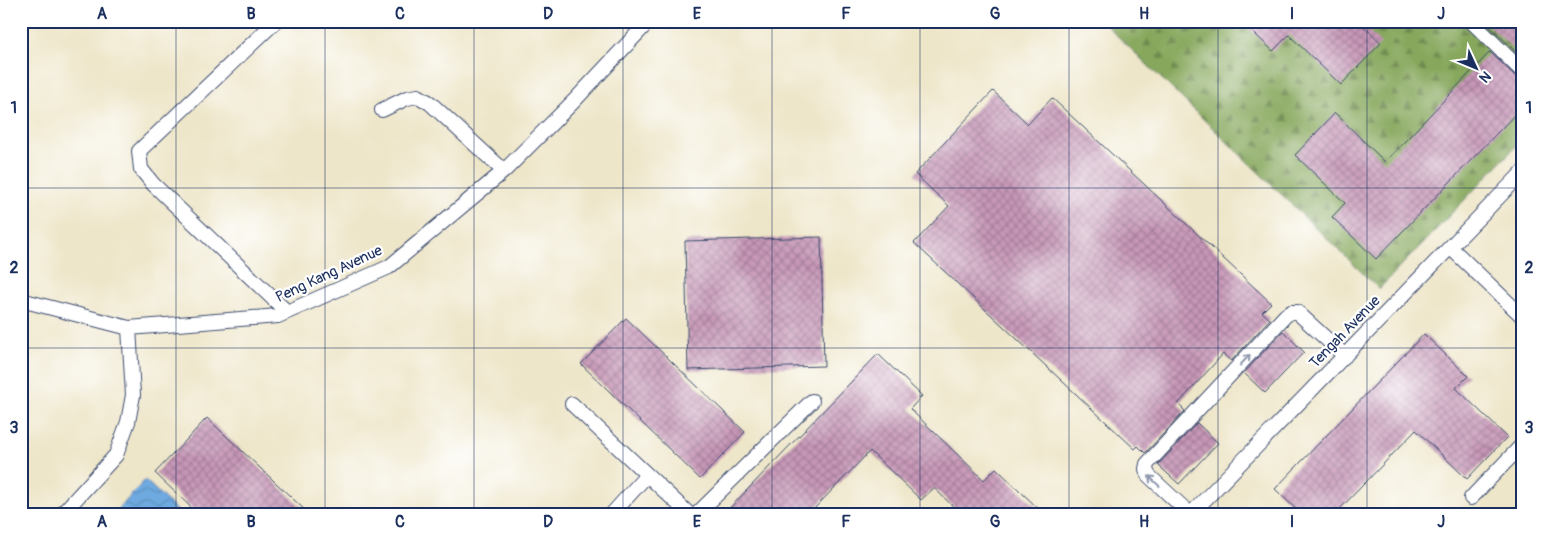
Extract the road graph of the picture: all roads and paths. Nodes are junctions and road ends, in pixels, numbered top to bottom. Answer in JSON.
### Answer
{"nodes":[{"id":1,"x":276,"y":21,"type":"edge"},
{"id":2,"x":648,"y":21,"type":"edge"},
{"id":3,"x":1471,"y":21,"type":"edge"},
{"id":4,"x":1522,"y":71,"type":"edge"},
{"id":5,"x":382,"y":110,"type":"dead end"},
{"id":6,"x":504,"y":171,"type":"junction"},
{"id":7,"x":1522,"y":173,"type":"edge"},
{"id":8,"x":1450,"y":246,"type":"junction"},
{"id":9,"x":21,"y":300,"type":"edge"},
{"id":10,"x":287,"y":312,"type":"junction"},
{"id":11,"x":1522,"y":316,"type":"edge"},
{"id":12,"x":129,"y":328,"type":"junction"},
{"id":13,"x":1345,"y":356,"type":"junction"},
{"id":14,"x":812,"y":401,"type":"dead end"},
{"id":15,"x":572,"y":404,"type":"dead end"},
{"id":16,"x":1522,"y":445,"type":"edge"},
{"id":17,"x":647,"y":475,"type":"junction"},
{"id":18,"x":1471,"y":498,"type":"dead end"},
{"id":19,"x":62,"y":514,"type":"edge"},
{"id":20,"x":612,"y":514,"type":"edge"},
{"id":21,"x":689,"y":514,"type":"edge"},
{"id":22,"x":697,"y":514,"type":"edge"},
{"id":23,"x":1191,"y":514,"type":"edge"}],
"edges":[{"from":1,"to":10,"type":"lane"},
{"from":2,"to":6,"type":"lane","name":"Peng Kang Avenue"},
{"from":3,"to":4,"type":"lane"},
{"from":5,"to":6,"type":"lane"},
{"from":6,"to":10,"type":"lane","name":"Peng Kang Avenue"},
{"from":7,"to":8,"type":"lane","name":"Tengah Avenue"},
{"from":8,"to":11,"type":"lane"},
{"from":8,"to":13,"type":"lane","name":"Tengah Avenue"},
{"from":9,"to":12,"type":"lane","name":"Peng Kang Avenue"},
{"from":10,"to":12,"type":"lane","name":"Peng Kang Avenue"},
{"from":12,"to":19,"type":"lane"},
{"from":13,"to":23,"type":"lane","name":"Tengah Avenue"},
{"from":23,"to":13,"type":"lane","one_way":true},
{"from":14,"to":22,"type":"lane"},
{"from":15,"to":17,"type":"lane"},
{"from":16,"to":18,"type":"lane"},
{"from":17,"to":20,"type":"lane"},
{"from":17,"to":21,"type":"lane"}]}
